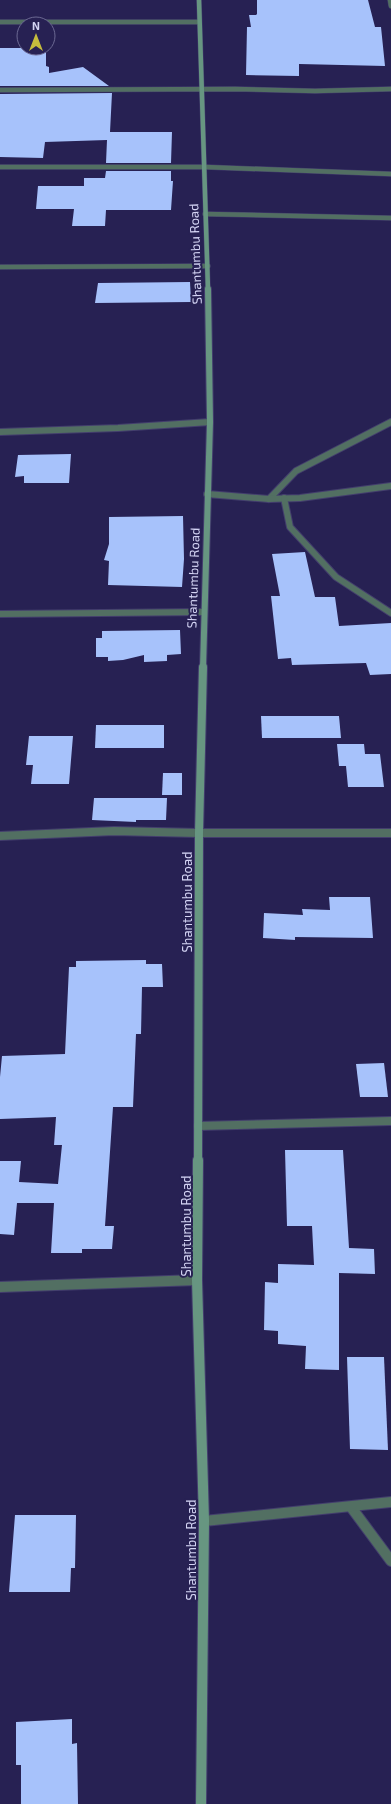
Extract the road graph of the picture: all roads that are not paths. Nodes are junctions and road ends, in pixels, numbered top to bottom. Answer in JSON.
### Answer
{"nodes":[{"id":1,"x":199,"y":0,"type":"edge"},
{"id":2,"x":390,"y":0,"type":"edge"},
{"id":3,"x":391,"y":6,"type":"edge"},
{"id":4,"x":0,"y":22,"type":"edge"},
{"id":5,"x":199,"y":22,"type":"junction"},
{"id":6,"x":391,"y":89,"type":"edge"},
{"id":7,"x":0,"y":90,"type":"edge"},
{"id":8,"x":202,"y":90,"type":"junction"},
{"id":9,"x":205,"y":167,"type":"junction"},
{"id":10,"x":0,"y":168,"type":"edge"},
{"id":11,"x":391,"y":174,"type":"edge"},
{"id":12,"x":206,"y":214,"type":"junction"},
{"id":13,"x":390,"y":217,"type":"edge"},
{"id":14,"x":208,"y":266,"type":"junction"},
{"id":15,"x":0,"y":267,"type":"edge"},
{"id":16,"x":210,"y":422,"type":"junction"},
{"id":17,"x":391,"y":422,"type":"edge"},
{"id":18,"x":0,"y":432,"type":"edge"},
{"id":19,"x":391,"y":486,"type":"edge"},
{"id":20,"x":207,"y":494,"type":"junction"},
{"id":21,"x":269,"y":498,"type":"junction"},
{"id":22,"x":284,"y":498,"type":"junction"},
{"id":23,"x":204,"y":612,"type":"junction"},
{"id":24,"x":391,"y":613,"type":"edge"},
{"id":25,"x":0,"y":614,"type":"edge"},
{"id":26,"x":199,"y":833,"type":"junction"},
{"id":27,"x":391,"y":833,"type":"edge"},
{"id":28,"x":0,"y":836,"type":"edge"},
{"id":29,"x":391,"y":1121,"type":"edge"},
{"id":30,"x":198,"y":1126,"type":"junction"},
{"id":31,"x":198,"y":1280,"type":"junction"},
{"id":32,"x":0,"y":1287,"type":"edge"},
{"id":33,"x":391,"y":1502,"type":"edge"},
{"id":34,"x":350,"y":1506,"type":"junction"},
{"id":35,"x":204,"y":1521,"type":"junction"},
{"id":36,"x":391,"y":1562,"type":"edge"},
{"id":37,"x":201,"y":1804,"type":"edge"}],
"edges":[{"from":1,"to":5,"type":"street","name":"Shantumbu Road"},
{"from":2,"to":3,"type":"street"},
{"from":4,"to":5,"type":"street"},
{"from":5,"to":8,"type":"street","name":"Shantumbu Road"},
{"from":6,"to":8,"type":"street"},
{"from":7,"to":8,"type":"street"},
{"from":8,"to":9,"type":"street","name":"Shantumbu Road"},
{"from":9,"to":10,"type":"street"},
{"from":9,"to":11,"type":"street"},
{"from":9,"to":12,"type":"street","name":"Shantumbu Road"},
{"from":12,"to":13,"type":"street"},
{"from":12,"to":14,"type":"street","name":"Shantumbu Road"},
{"from":14,"to":15,"type":"street"},
{"from":14,"to":16,"type":"street","name":"Shantumbu Road"},
{"from":16,"to":18,"type":"street"},
{"from":16,"to":20,"type":"street","name":"Shantumbu Road"},
{"from":17,"to":21,"type":"street"},
{"from":19,"to":22,"type":"street"},
{"from":20,"to":21,"type":"street"},
{"from":20,"to":23,"type":"street","name":"Shantumbu Road"},
{"from":21,"to":22,"type":"street"},
{"from":22,"to":24,"type":"street"},
{"from":23,"to":25,"type":"street"},
{"from":23,"to":26,"type":"street","name":"Shantumbu Road"},
{"from":26,"to":27,"type":"street"},
{"from":26,"to":28,"type":"street"},
{"from":26,"to":30,"type":"street","name":"Shantumbu Road"},
{"from":29,"to":30,"type":"street"},
{"from":30,"to":31,"type":"street","name":"Shantumbu Road"},
{"from":31,"to":32,"type":"street"},
{"from":31,"to":35,"type":"street","name":"Shantumbu Road"},
{"from":33,"to":34,"type":"street"},
{"from":34,"to":35,"type":"street"},
{"from":34,"to":36,"type":"street"},
{"from":35,"to":37,"type":"street","name":"Shantumbu Road"}]}
